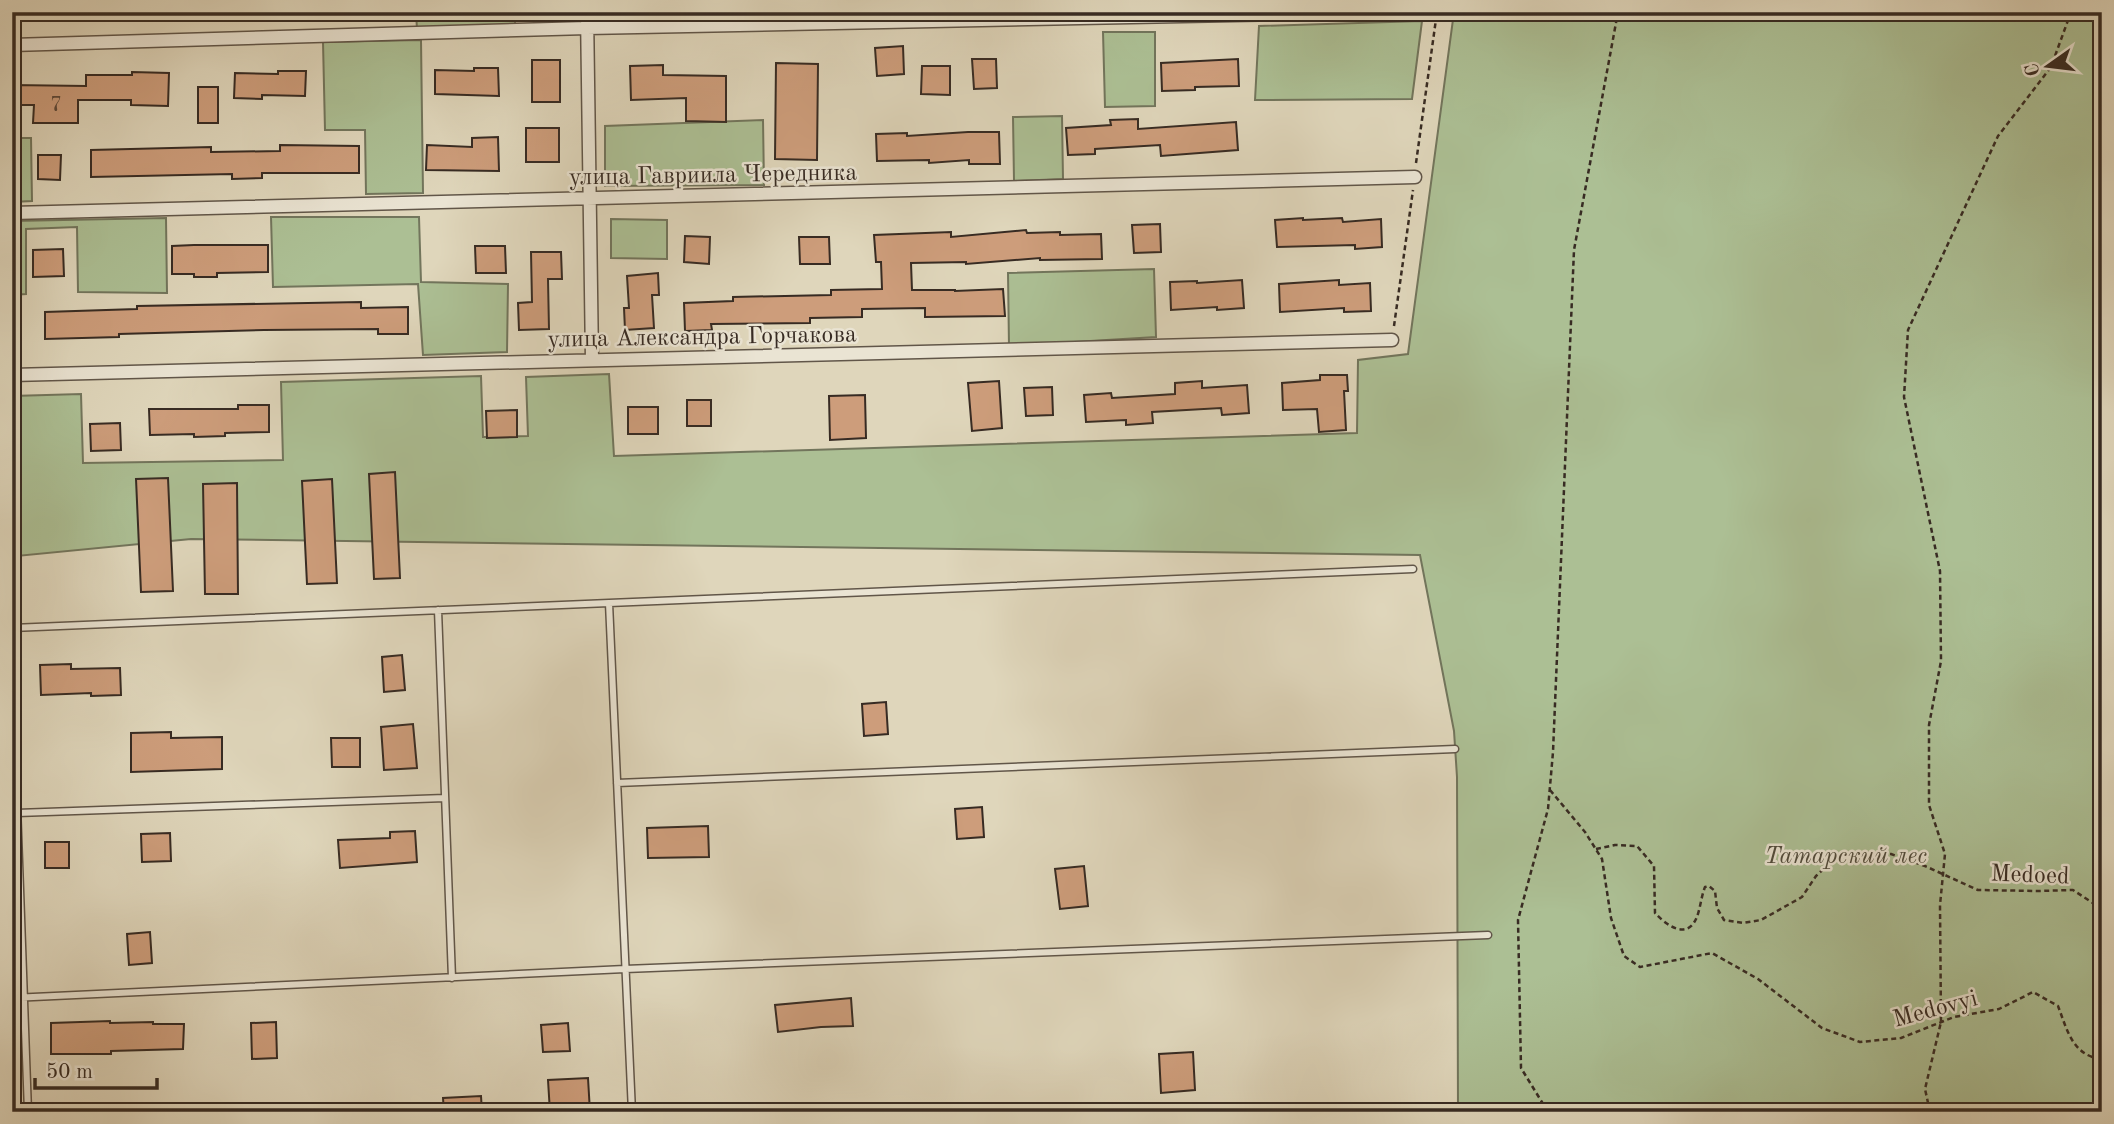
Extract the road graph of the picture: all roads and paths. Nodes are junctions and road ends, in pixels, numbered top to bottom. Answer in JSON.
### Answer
{"nodes":[{"id":1,"x":587,"y":12,"type":"edge"},
{"id":2,"x":1381,"y":12,"type":"edge"},
{"id":3,"x":1618,"y":12,"type":"edge"},
{"id":4,"x":2071,"y":12,"type":"edge"},
{"id":5,"x":587,"y":28,"type":"junction"},
{"id":6,"x":12,"y":45,"type":"edge"},
{"id":7,"x":1415,"y":177,"type":"dead end"},
{"id":8,"x":590,"y":198,"type":"junction"},
{"id":9,"x":12,"y":214,"type":"edge"},
{"id":10,"x":1392,"y":340,"type":"dead end"},
{"id":11,"x":592,"y":360,"type":"junction"},
{"id":12,"x":12,"y":375,"type":"edge"},
{"id":13,"x":1413,"y":569,"type":"dead end"},
{"id":14,"x":608,"y":603,"type":"junction"},
{"id":15,"x":438,"y":610,"type":"junction"},
{"id":16,"x":12,"y":628,"type":"edge"},
{"id":17,"x":12,"y":667,"type":"edge"},
{"id":18,"x":1455,"y":749,"type":"dead end"},
{"id":19,"x":617,"y":783,"type":"junction"},
{"id":20,"x":1549,"y":788,"type":"junction"},
{"id":21,"x":445,"y":798,"type":"junction"},
{"id":22,"x":18,"y":813,"type":"junction"},
{"id":23,"x":1596,"y":849,"type":"junction"},
{"id":24,"x":1943,"y":874,"type":"junction"},
{"id":25,"x":2102,"y":909,"type":"edge"},
{"id":26,"x":1488,"y":934,"type":"dead end"},
{"id":27,"x":625,"y":969,"type":"junction"},
{"id":28,"x":452,"y":978,"type":"junction"},
{"id":29,"x":12,"y":998,"type":"edge"},
{"id":30,"x":24,"y":999,"type":"junction"},
{"id":31,"x":1941,"y":1022,"type":"junction"},
{"id":32,"x":2102,"y":1059,"type":"edge"},
{"id":33,"x":28,"y":1112,"type":"edge"},
{"id":34,"x":632,"y":1112,"type":"edge"},
{"id":35,"x":1548,"y":1112,"type":"edge"},
{"id":36,"x":1930,"y":1112,"type":"edge"}],
"edges":[{"from":1,"to":5,"type":"street"},
{"from":2,"to":5,"type":"street"},
{"from":3,"to":20,"type":"path"},
{"from":4,"to":24,"type":"path"},
{"from":5,"to":6,"type":"street"},
{"from":5,"to":8,"type":"street"},
{"from":7,"to":8,"type":"street","name":"улица Гавриила Чередника"},
{"from":8,"to":9,"type":"street","name":"улица Гавриила Чередника"},
{"from":8,"to":11,"type":"street"},
{"from":10,"to":11,"type":"street","name":"улица Александра Горчакова"},
{"from":11,"to":12,"type":"street","name":"улица Александра Горчакова"},
{"from":13,"to":14,"type":"lane"},
{"from":14,"to":15,"type":"lane"},
{"from":14,"to":19,"type":"lane"},
{"from":15,"to":16,"type":"lane"},
{"from":15,"to":21,"type":"lane"},
{"from":17,"to":22,"type":"lane"},
{"from":18,"to":19,"type":"lane"},
{"from":19,"to":27,"type":"lane"},
{"from":20,"to":23,"type":"path"},
{"from":20,"to":35,"type":"path"},
{"from":21,"to":22,"type":"lane"},
{"from":21,"to":28,"type":"lane"},
{"from":22,"to":30,"type":"lane"},
{"from":23,"to":24,"type":"path","name":"Medoed"},
{"from":23,"to":31,"type":"path","name":"Medovyi"},
{"from":24,"to":25,"type":"path","name":"Medoed"},
{"from":24,"to":31,"type":"path"},
{"from":26,"to":27,"type":"lane"},
{"from":27,"to":28,"type":"lane"},
{"from":27,"to":34,"type":"lane"},
{"from":28,"to":30,"type":"lane"},
{"from":29,"to":30,"type":"lane"},
{"from":30,"to":33,"type":"lane"},
{"from":31,"to":32,"type":"path","name":"Medovyi"},
{"from":31,"to":36,"type":"path"}]}
